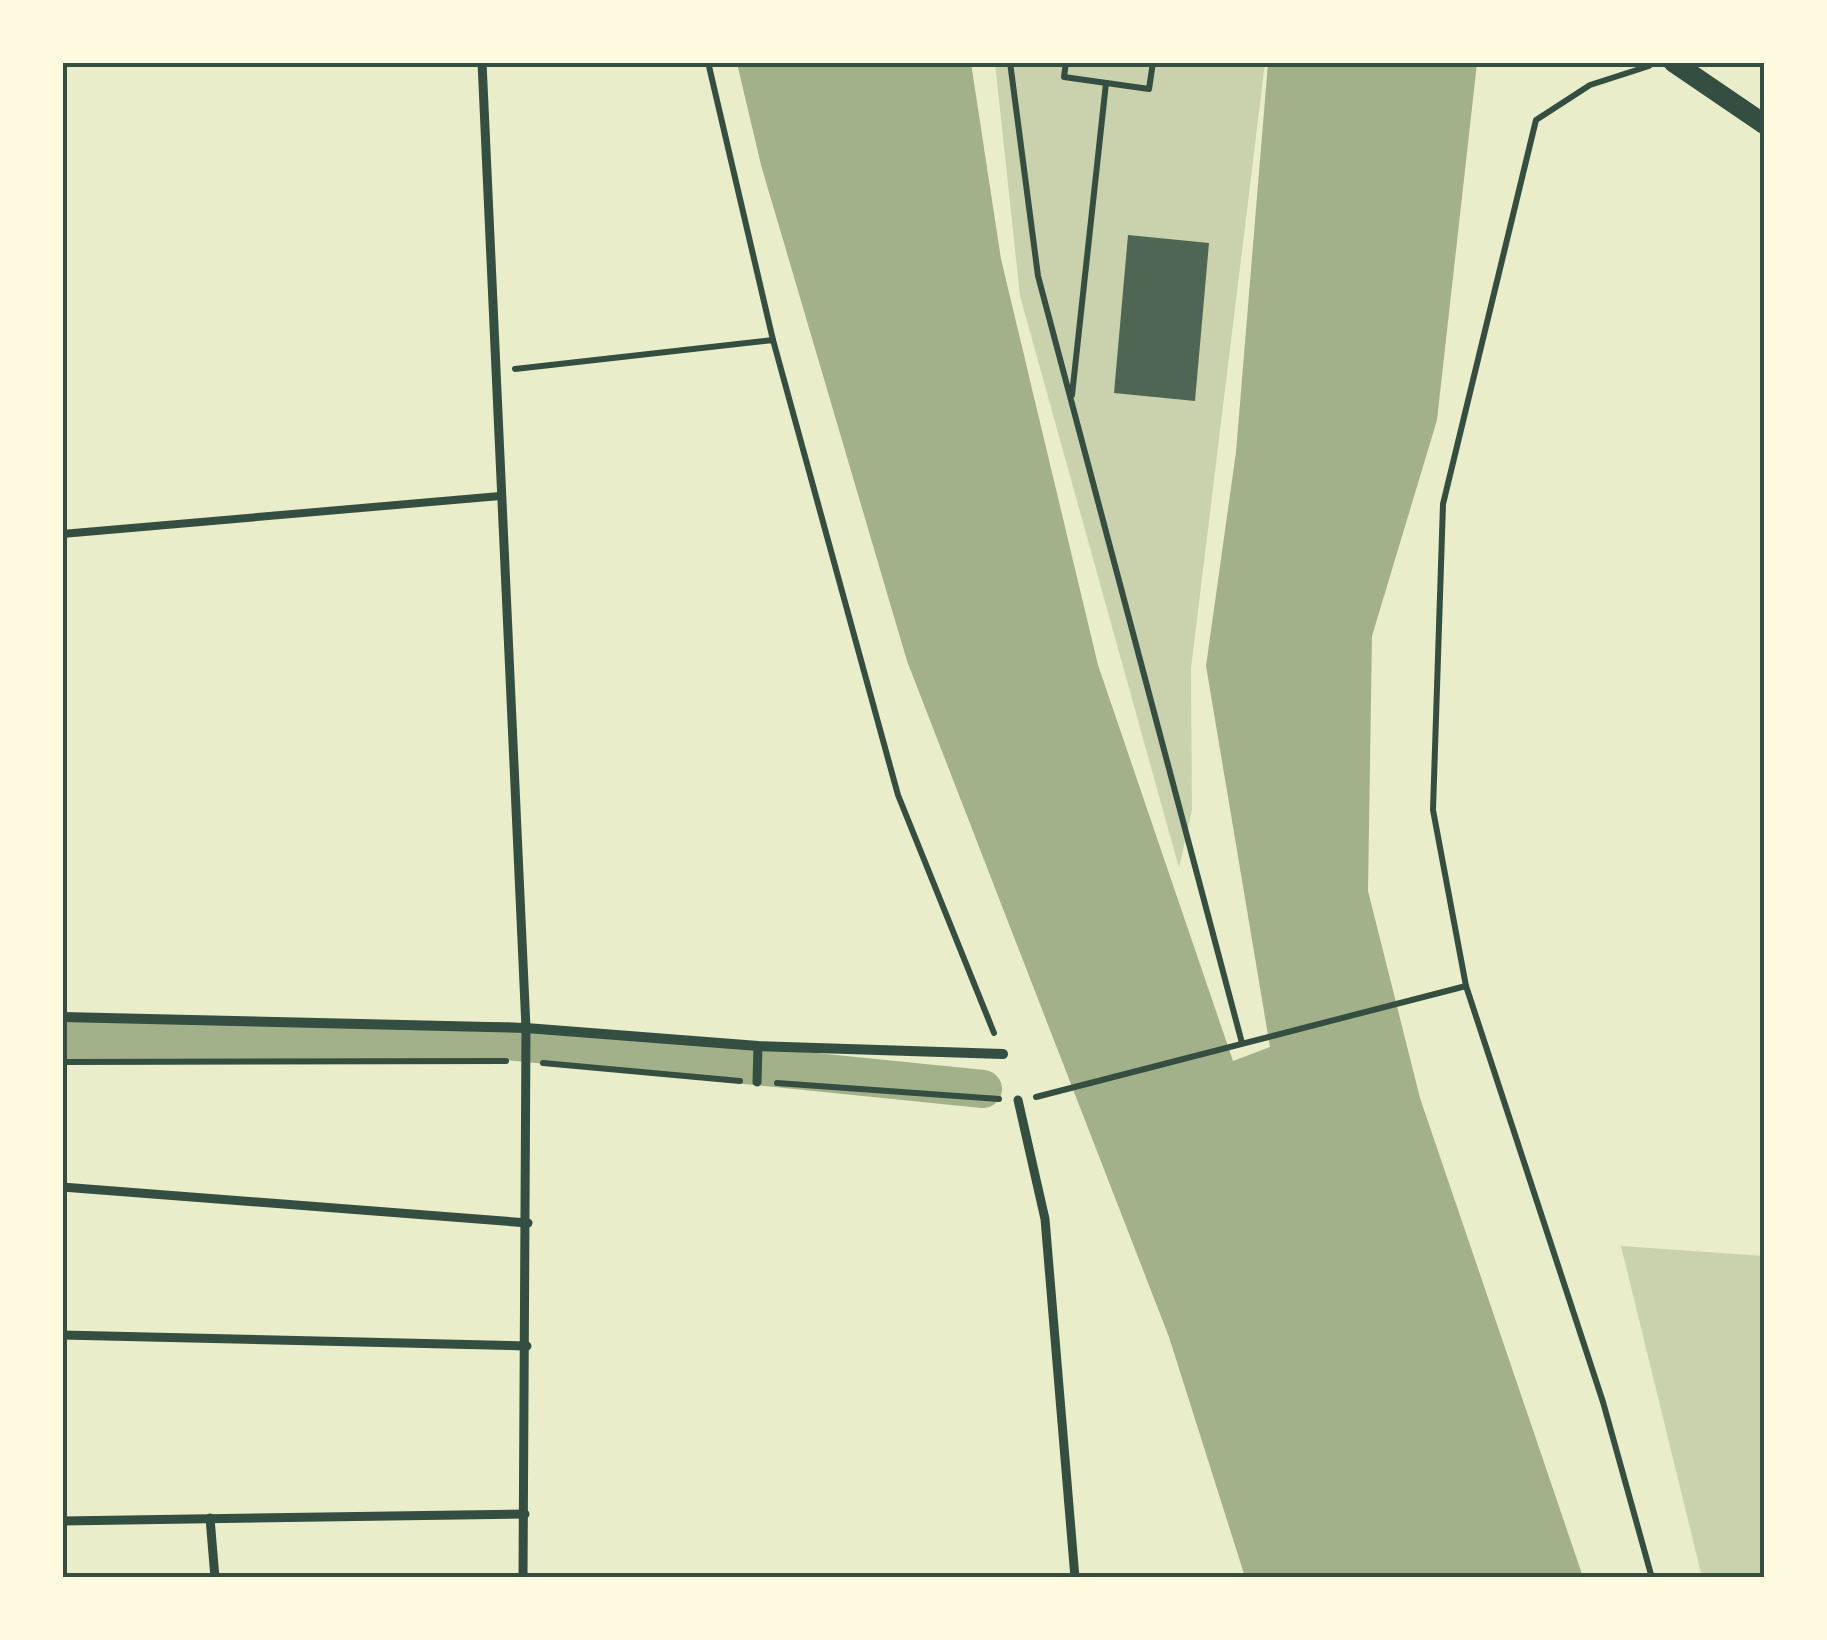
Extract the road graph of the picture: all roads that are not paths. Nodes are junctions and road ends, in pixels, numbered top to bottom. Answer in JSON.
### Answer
{"nodes":[{"id":1,"x":482,"y":62,"type":"edge"},
{"id":2,"x":1673,"y":62,"type":"edge"},
{"id":3,"x":1764,"y":124,"type":"edge"},
{"id":4,"x":500,"y":496,"type":"junction"},
{"id":5,"x":62,"y":534,"type":"edge"},
{"id":6,"x":62,"y":1017,"type":"edge"},
{"id":7,"x":526,"y":1028,"type":"junction"},
{"id":8,"x":758,"y":1046,"type":"junction"},
{"id":9,"x":1003,"y":1054,"type":"road end"},
{"id":10,"x":757,"y":1082,"type":"dead end"},
{"id":11,"x":1018,"y":1100,"type":"dead end"},
{"id":12,"x":62,"y":1188,"type":"edge"},
{"id":13,"x":528,"y":1223,"type":"junction"},
{"id":14,"x":62,"y":1335,"type":"edge"},
{"id":15,"x":526,"y":1346,"type":"junction"},
{"id":16,"x":524,"y":1514,"type":"junction"},
{"id":17,"x":210,"y":1518,"type":"junction"},
{"id":18,"x":62,"y":1521,"type":"edge"},
{"id":19,"x":214,"y":1578,"type":"edge"},
{"id":20,"x":524,"y":1578,"type":"edge"},
{"id":21,"x":1075,"y":1578,"type":"edge"}],
"edges":[{"from":1,"to":4,"type":"street"},
{"from":2,"to":3,"type":"main road"},
{"from":4,"to":5,"type":"lane"},
{"from":4,"to":7,"type":"street"},
{"from":6,"to":7,"type":"street"},
{"from":7,"to":8,"type":"street"},
{"from":7,"to":13,"type":"street"},
{"from":8,"to":9,"type":"street"},
{"from":8,"to":10,"type":"street"},
{"from":11,"to":21,"type":"street"},
{"from":12,"to":13,"type":"street"},
{"from":13,"to":15,"type":"street"},
{"from":14,"to":15,"type":"street"},
{"from":15,"to":16,"type":"street"},
{"from":16,"to":17,"type":"street"},
{"from":16,"to":20,"type":"street"},
{"from":17,"to":18,"type":"street"},
{"from":17,"to":19,"type":"street"}]}
